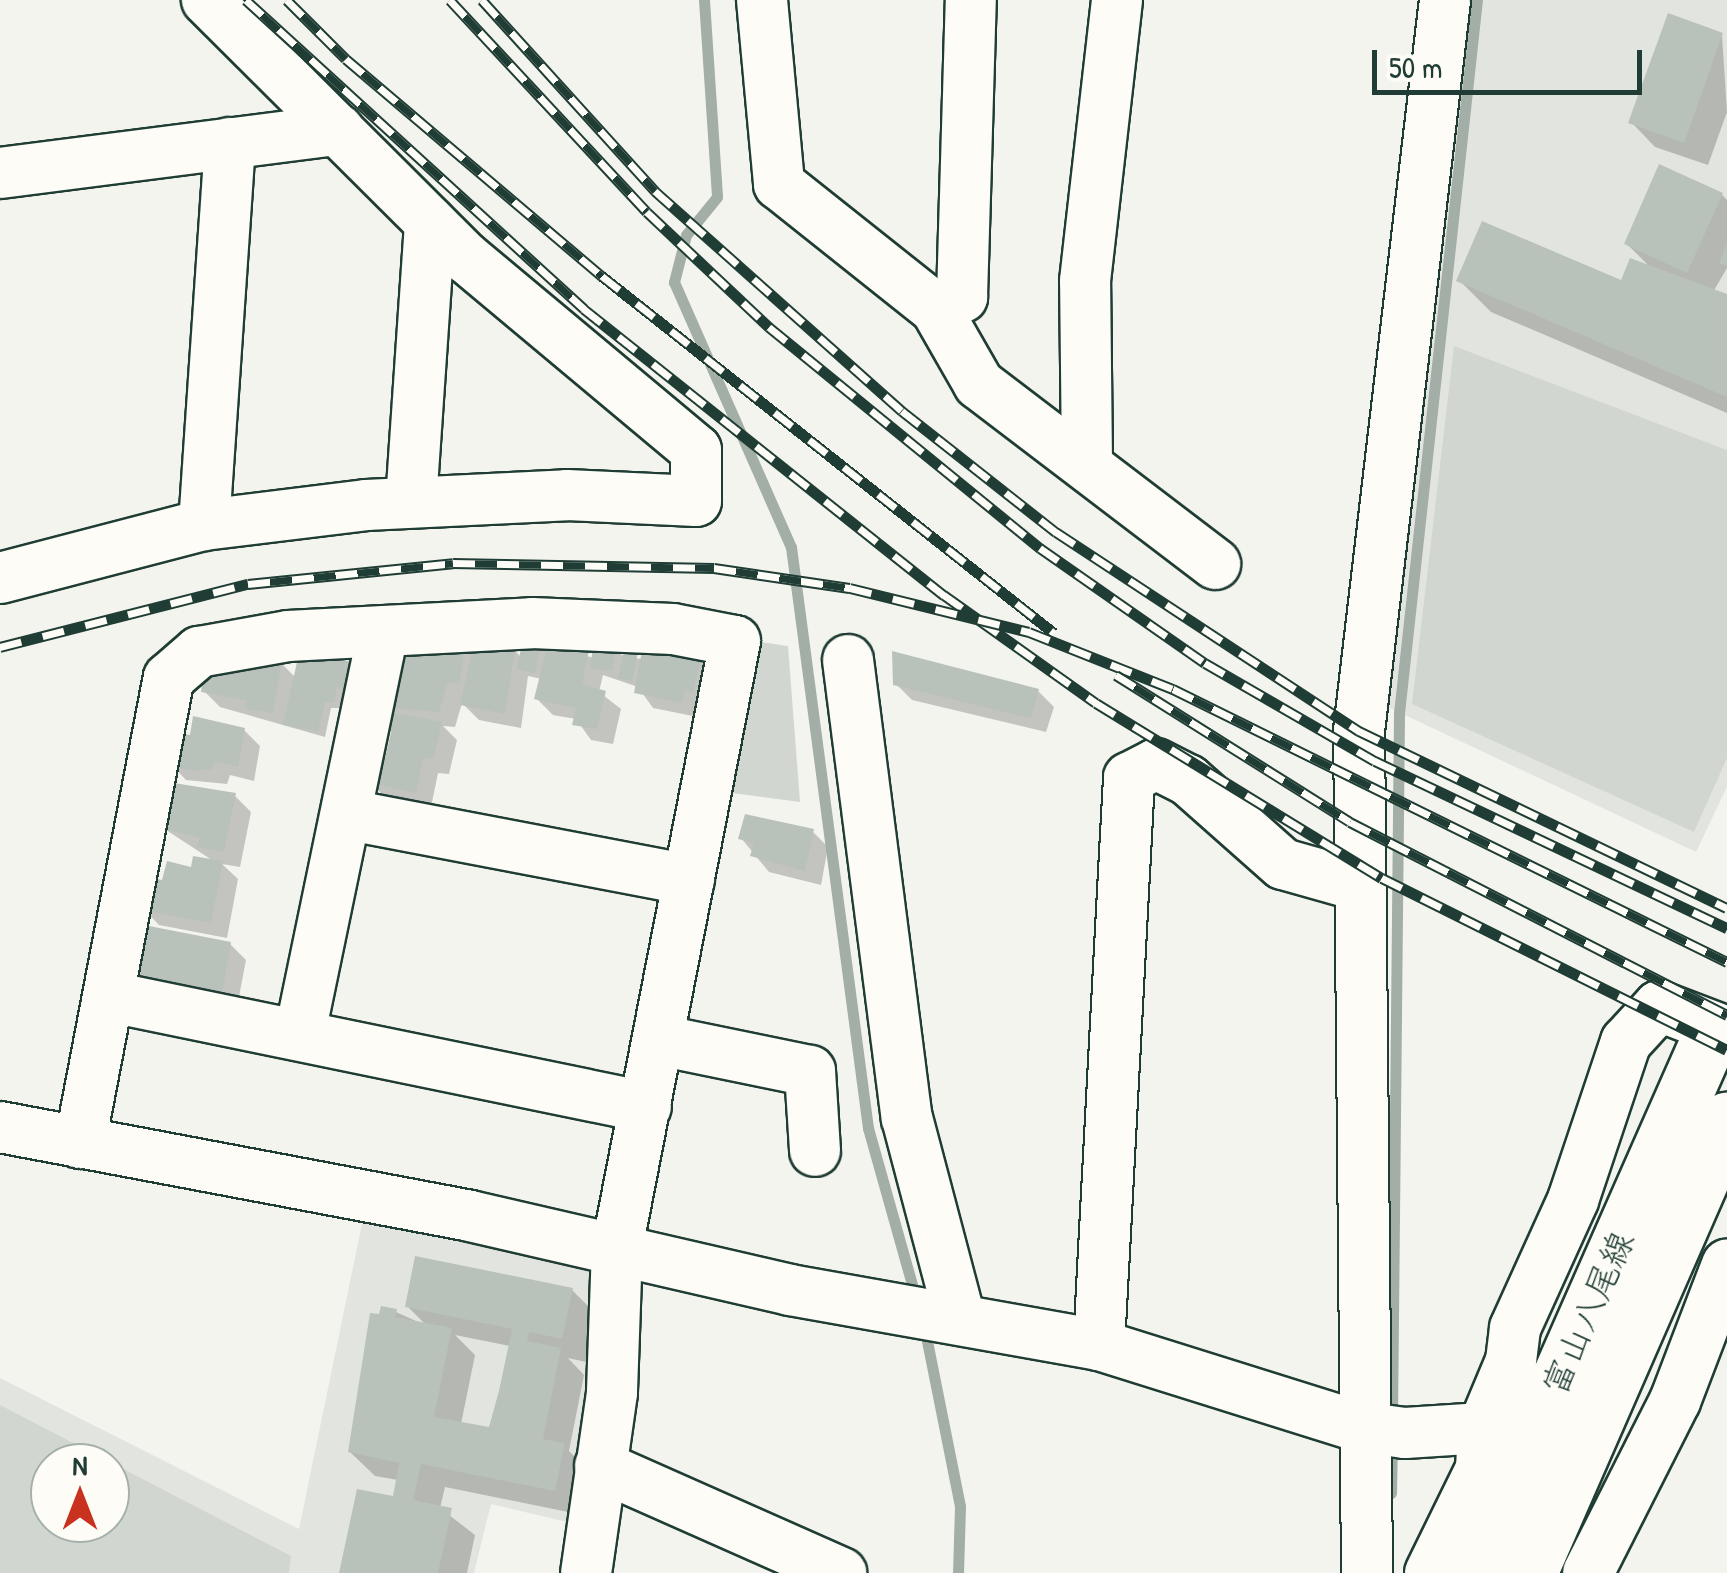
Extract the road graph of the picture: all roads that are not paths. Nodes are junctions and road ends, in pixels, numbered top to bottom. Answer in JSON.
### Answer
{"nodes":[{"id":1,"x":207,"y":0,"type":"edge"},
{"id":2,"x":762,"y":0,"type":"edge"},
{"id":3,"x":971,"y":0,"type":"edge"},
{"id":4,"x":1117,"y":0,"type":"edge"},
{"id":5,"x":1445,"y":0,"type":"edge"},
{"id":6,"x":338,"y":130,"type":"junction"},
{"id":7,"x":230,"y":144,"type":"junction"},
{"id":8,"x":0,"y":173,"type":"edge"},
{"id":9,"x":430,"y":222,"type":"junction"},
{"id":10,"x":936,"y":309,"type":"junction"},
{"id":11,"x":1087,"y":463,"type":"junction"},
{"id":12,"x":411,"y":502,"type":"junction"},
{"id":13,"x":204,"y":525,"type":"junction"},
{"id":14,"x":1215,"y":564,"type":"dead end"},
{"id":15,"x":0,"y":578,"type":"edge"},
{"id":16,"x":383,"y":630,"type":"junction"},
{"id":17,"x":848,"y":660,"type":"dead end"},
{"id":18,"x":349,"y":815,"type":"junction"},
{"id":19,"x":689,"y":880,"type":"junction"},
{"id":20,"x":1361,"y":886,"type":"junction"},
{"id":21,"x":111,"y":996,"type":"junction"},
{"id":22,"x":300,"y":1032,"type":"junction"},
{"id":23,"x":659,"y":1040,"type":"junction"},
{"id":24,"x":1715,"y":1042,"type":"edge"},
{"id":25,"x":646,"y":1107,"type":"junction"},
{"id":26,"x":1727,"y":1119,"type":"edge"},
{"id":27,"x":0,"y":1127,"type":"edge"},
{"id":28,"x":80,"y":1143,"type":"junction"},
{"id":29,"x":815,"y":1150,"type":"dead end"},
{"id":30,"x":617,"y":1248,"type":"junction"},
{"id":31,"x":1727,"y":1265,"type":"edge"},
{"id":32,"x":960,"y":1319,"type":"junction"},
{"id":33,"x":1099,"y":1345,"type":"junction"},
{"id":34,"x":1483,"y":1428,"type":"junction"},
{"id":35,"x":1380,"y":1430,"type":"junction"},
{"id":36,"x":600,"y":1466,"type":"junction"},
{"id":37,"x":586,"y":1573,"type":"edge"},
{"id":38,"x":841,"y":1573,"type":"edge"},
{"id":39,"x":1367,"y":1573,"type":"edge"},
{"id":40,"x":1430,"y":1573,"type":"edge"},
{"id":41,"x":1474,"y":1573,"type":"edge"},
{"id":42,"x":1529,"y":1573,"type":"edge"},
{"id":43,"x":1588,"y":1573,"type":"edge"}],
"edges":[{"from":1,"to":6,"type":"street"},
{"from":2,"to":10,"type":"street"},
{"from":3,"to":10,"type":"street"},
{"from":4,"to":11,"type":"street"},
{"from":5,"to":20,"type":"street"},
{"from":6,"to":7,"type":"street"},
{"from":6,"to":9,"type":"street"},
{"from":7,"to":8,"type":"street"},
{"from":7,"to":13,"type":"street"},
{"from":9,"to":12,"type":"street"},
{"from":9,"to":12,"type":"street"},
{"from":10,"to":11,"type":"street"},
{"from":11,"to":14,"type":"street"},
{"from":12,"to":13,"type":"street"},
{"from":13,"to":15,"type":"street"},
{"from":16,"to":18,"type":"street"},
{"from":16,"to":19,"type":"street"},
{"from":16,"to":21,"type":"street"},
{"from":17,"to":32,"type":"street"},
{"from":18,"to":19,"type":"street"},
{"from":18,"to":22,"type":"street"},
{"from":19,"to":23,"type":"street"},
{"from":20,"to":33,"type":"street"},
{"from":20,"to":35,"type":"street"},
{"from":21,"to":22,"type":"street"},
{"from":21,"to":28,"type":"street"},
{"from":22,"to":25,"type":"street"},
{"from":23,"to":25,"type":"street"},
{"from":23,"to":29,"type":"street"},
{"from":24,"to":34,"type":"street"},
{"from":24,"to":41,"type":"main road","name":"富山八尾線"},
{"from":25,"to":30,"type":"street"},
{"from":26,"to":42,"type":"main road","name":"富山八尾線"},
{"from":27,"to":28,"type":"street"},
{"from":28,"to":30,"type":"street"},
{"from":30,"to":32,"type":"street"},
{"from":30,"to":36,"type":"street"},
{"from":31,"to":43,"type":"street"},
{"from":32,"to":33,"type":"street"},
{"from":33,"to":35,"type":"street"},
{"from":34,"to":35,"type":"street"},
{"from":34,"to":40,"type":"street"},
{"from":35,"to":39,"type":"street"},
{"from":36,"to":37,"type":"street"},
{"from":36,"to":38,"type":"street"}]}
